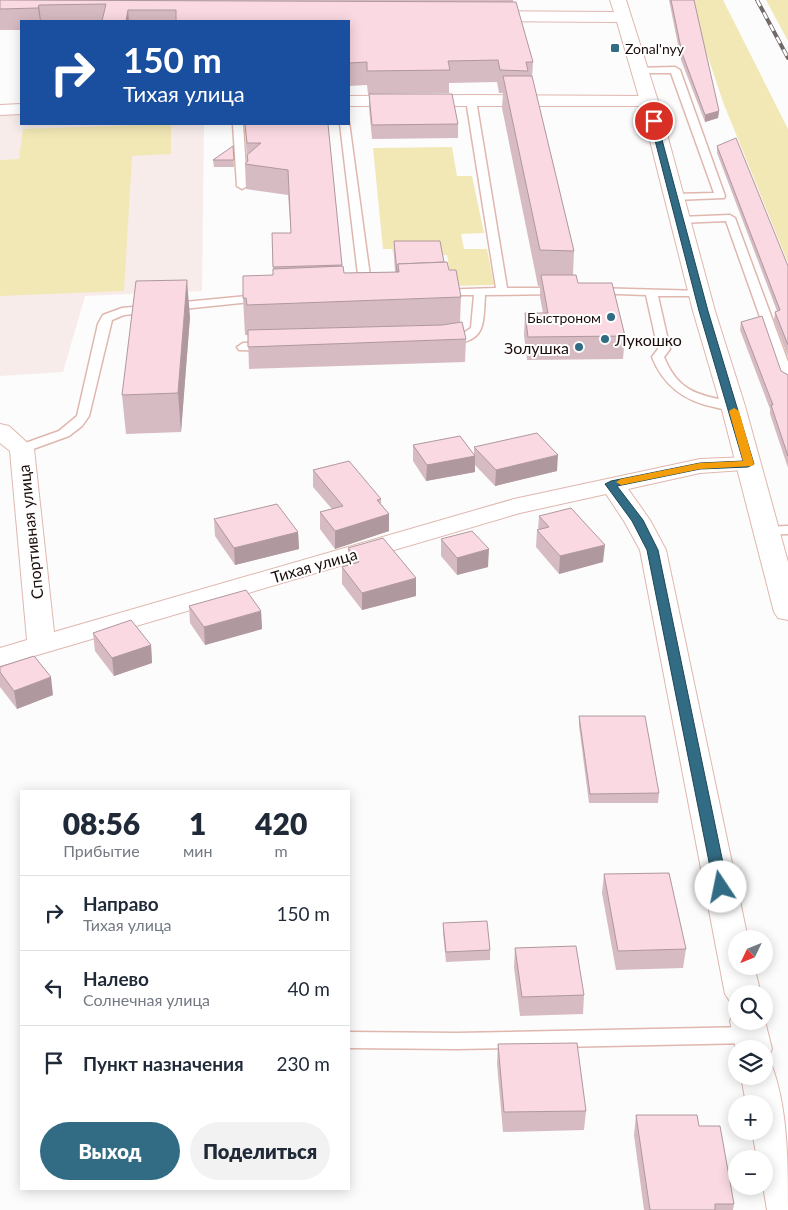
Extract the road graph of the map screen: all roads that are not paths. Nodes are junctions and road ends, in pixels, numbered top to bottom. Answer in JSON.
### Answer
{"nodes":[{"id":1,"x":621,"y":8,"type":"edge"},
{"id":2,"x":470,"y":16,"type":"edge"},
{"id":3,"x":639,"y":70,"type":"junction"},
{"id":4,"x":472,"y":100,"type":"junction"},
{"id":5,"x":350,"y":101,"type":"edge"},
{"id":6,"x":649,"y":102,"type":"junction"},
{"id":7,"x":0,"y":110,"type":"edge"},
{"id":8,"x":20,"y":110,"type":"edge"},
{"id":9,"x":238,"y":125,"type":"edge"},
{"id":10,"x":345,"y":125,"type":"edge"},
{"id":11,"x":242,"y":186,"type":"dead end"},
{"id":12,"x":674,"y":197,"type":"junction"},
{"id":13,"x":680,"y":220,"type":"junction"},
{"id":14,"x":502,"y":290,"type":"junction"},
{"id":15,"x":480,"y":291,"type":"junction"},
{"id":16,"x":651,"y":292,"type":"junction"},
{"id":17,"x":433,"y":293,"type":"edge"},
{"id":18,"x":699,"y":293,"type":"junction"},
{"id":19,"x":366,"y":295,"type":"edge"},
{"id":20,"x":251,"y":296,"type":"edge"},
{"id":21,"x":432,"y":343,"type":"edge"},
{"id":22,"x":283,"y":346,"type":"edge"},
{"id":23,"x":243,"y":347,"type":"dead end"},
{"id":24,"x":788,"y":379,"type":"edge"},
{"id":25,"x":733,"y":406,"type":"junction"},
{"id":26,"x":0,"y":431,"type":"edge"},
{"id":27,"x":22,"y":449,"type":"junction"},
{"id":28,"x":748,"y":464,"type":"junction"},
{"id":29,"x":611,"y":484,"type":"junction"},
{"id":30,"x":779,"y":543,"type":"edge"},
{"id":31,"x":788,"y":612,"type":"edge"},
{"id":32,"x":41,"y":644,"type":"junction"},
{"id":33,"x":0,"y":657,"type":"edge"},
{"id":34,"x":730,"y":930,"type":"edge"},
{"id":35,"x":751,"y":1035,"type":"edge"},
{"id":36,"x":350,"y":1040,"type":"edge"},
{"id":37,"x":761,"y":1085,"type":"edge"},
{"id":38,"x":786,"y":1210,"type":"edge"}],
"edges":[{"from":1,"to":2,"type":"street"},
{"from":1,"to":3,"type":"street"},
{"from":3,"to":6,"type":"street"},
{"from":3,"to":12,"type":"lane"},
{"from":4,"to":5,"type":"street"},
{"from":4,"to":6,"type":"street"},
{"from":4,"to":14,"type":"lane"},
{"from":6,"to":12,"type":"street"},
{"from":7,"to":8,"type":"street"},
{"from":9,"to":11,"type":"lane"},
{"from":10,"to":19,"type":"lane"},
{"from":12,"to":13,"type":"street"},
{"from":13,"to":18,"type":"street"},
{"from":13,"to":24,"type":"lane"},
{"from":14,"to":15,"type":"lane"},
{"from":14,"to":16,"type":"lane"},
{"from":15,"to":17,"type":"lane"},
{"from":15,"to":21,"type":"lane"},
{"from":16,"to":18,"type":"lane"},
{"from":16,"to":25,"type":"lane"},
{"from":18,"to":25,"type":"street"},
{"from":20,"to":27,"type":"lane"},
{"from":22,"to":23,"type":"lane"},
{"from":25,"to":28,"type":"street"},
{"from":26,"to":27,"type":"street","name":"Спортивная улица"},
{"from":27,"to":32,"type":"street","name":"Спортивная улица"},
{"from":28,"to":29,"type":"street","name":"Тихая улица"},
{"from":28,"to":30,"type":"street"},
{"from":29,"to":32,"type":"street","name":"Тихая улица"},
{"from":29,"to":34,"type":"street"},
{"from":30,"to":31,"type":"street"},
{"from":32,"to":33,"type":"street","name":"Тихая улица"},
{"from":35,"to":36,"type":"lane"},
{"from":37,"to":38,"type":"street"}]}
